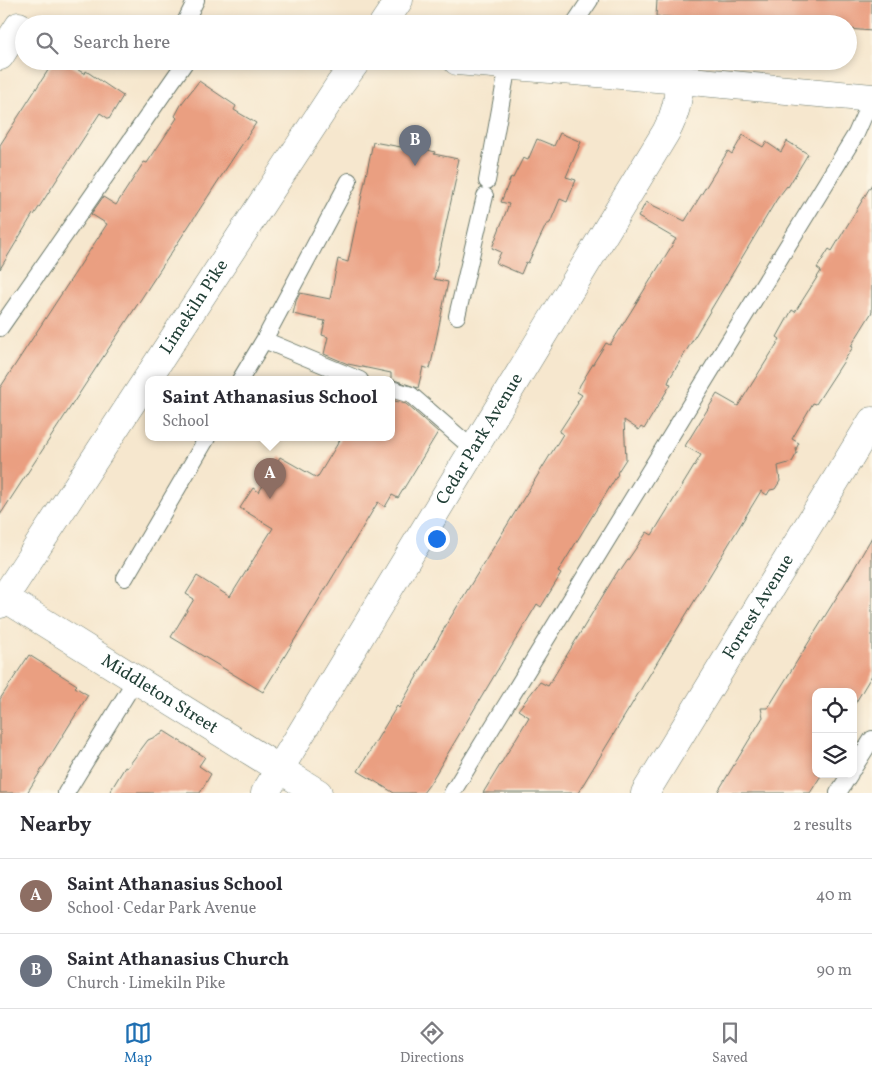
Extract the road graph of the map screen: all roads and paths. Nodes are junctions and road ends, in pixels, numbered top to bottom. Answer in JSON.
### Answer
{"nodes":[{"id":1,"x":196,"y":0,"type":"edge"},
{"id":2,"x":399,"y":0,"type":"edge"},
{"id":3,"x":590,"y":0,"type":"edge"},
{"id":4,"x":188,"y":15,"type":"edge"},
{"id":5,"x":389,"y":15,"type":"edge"},
{"id":6,"x":580,"y":15,"type":"edge"},
{"id":7,"x":14,"y":25,"type":"edge"},
{"id":8,"x":0,"y":56,"type":"edge"},
{"id":9,"x":180,"y":70,"type":"edge"},
{"id":10,"x":350,"y":70,"type":"edge"},
{"id":11,"x":507,"y":70,"type":"edge"},
{"id":12,"x":598,"y":70,"type":"edge"},
{"id":13,"x":680,"y":80,"type":"junction"},
{"id":14,"x":870,"y":98,"type":"edge"},
{"id":15,"x":349,"y":181,"type":"dead end"},
{"id":16,"x":458,"y":316,"type":"dead end"},
{"id":17,"x":0,"y":328,"type":"edge"},
{"id":18,"x":264,"y":340,"type":"junction"},
{"id":19,"x":148,"y":376,"type":"edge"},
{"id":20,"x":242,"y":376,"type":"edge"},
{"id":21,"x":350,"y":376,"type":"edge"},
{"id":22,"x":145,"y":380,"type":"edge"},
{"id":23,"x":395,"y":391,"type":"edge"},
{"id":24,"x":871,"y":423,"type":"edge"},
{"id":25,"x":205,"y":441,"type":"edge"},
{"id":26,"x":472,"y":449,"type":"junction"},
{"id":27,"x":125,"y":578,"type":"dead end"},
{"id":28,"x":1,"y":599,"type":"edge"},
{"id":29,"x":136,"y":679,"type":"junction"},
{"id":30,"x":872,"y":738,"type":"edge"},
{"id":31,"x":857,"y":762,"type":"edge"},
{"id":32,"x":280,"y":769,"type":"junction"},
{"id":33,"x":847,"y":778,"type":"edge"},
{"id":34,"x":66,"y":793,"type":"edge"},
{"id":35,"x":265,"y":793,"type":"edge"},
{"id":36,"x":318,"y":793,"type":"edge"},
{"id":37,"x":452,"y":793,"type":"edge"},
{"id":38,"x":645,"y":793,"type":"edge"},
{"id":39,"x":838,"y":793,"type":"edge"}],
"edges":[{"from":1,"to":4,"type":"lane"},
{"from":2,"to":5,"type":"street"},
{"from":3,"to":6,"type":"lane"},
{"from":7,"to":8,"type":"street"},
{"from":9,"to":17,"type":"lane"},
{"from":10,"to":19,"type":"street","name":"Limekiln Pike"},
{"from":11,"to":16,"type":"lane"},
{"from":12,"to":13,"type":"street"},
{"from":13,"to":14,"type":"street"},
{"from":13,"to":26,"type":"street","name":"Cedar Park Avenue"},
{"from":14,"to":37,"type":"lane"},
{"from":15,"to":18,"type":"lane"},
{"from":18,"to":20,"type":"lane"},
{"from":18,"to":21,"type":"lane"},
{"from":22,"to":28,"type":"street","name":"Limekiln Pike"},
{"from":23,"to":26,"type":"lane"},
{"from":24,"to":38,"type":"street","name":"Forrest Avenue"},
{"from":25,"to":27,"type":"lane"},
{"from":26,"to":32,"type":"street","name":"Cedar Park Avenue"},
{"from":28,"to":29,"type":"street","name":"Middleton Street"},
{"from":29,"to":32,"type":"street","name":"Middleton Street"},
{"from":29,"to":34,"type":"lane"},
{"from":30,"to":31,"type":"lane"},
{"from":32,"to":35,"type":"street","name":"Cedar Park Avenue"},
{"from":32,"to":36,"type":"street","name":"Middleton Street"},
{"from":33,"to":39,"type":"lane"}]}
